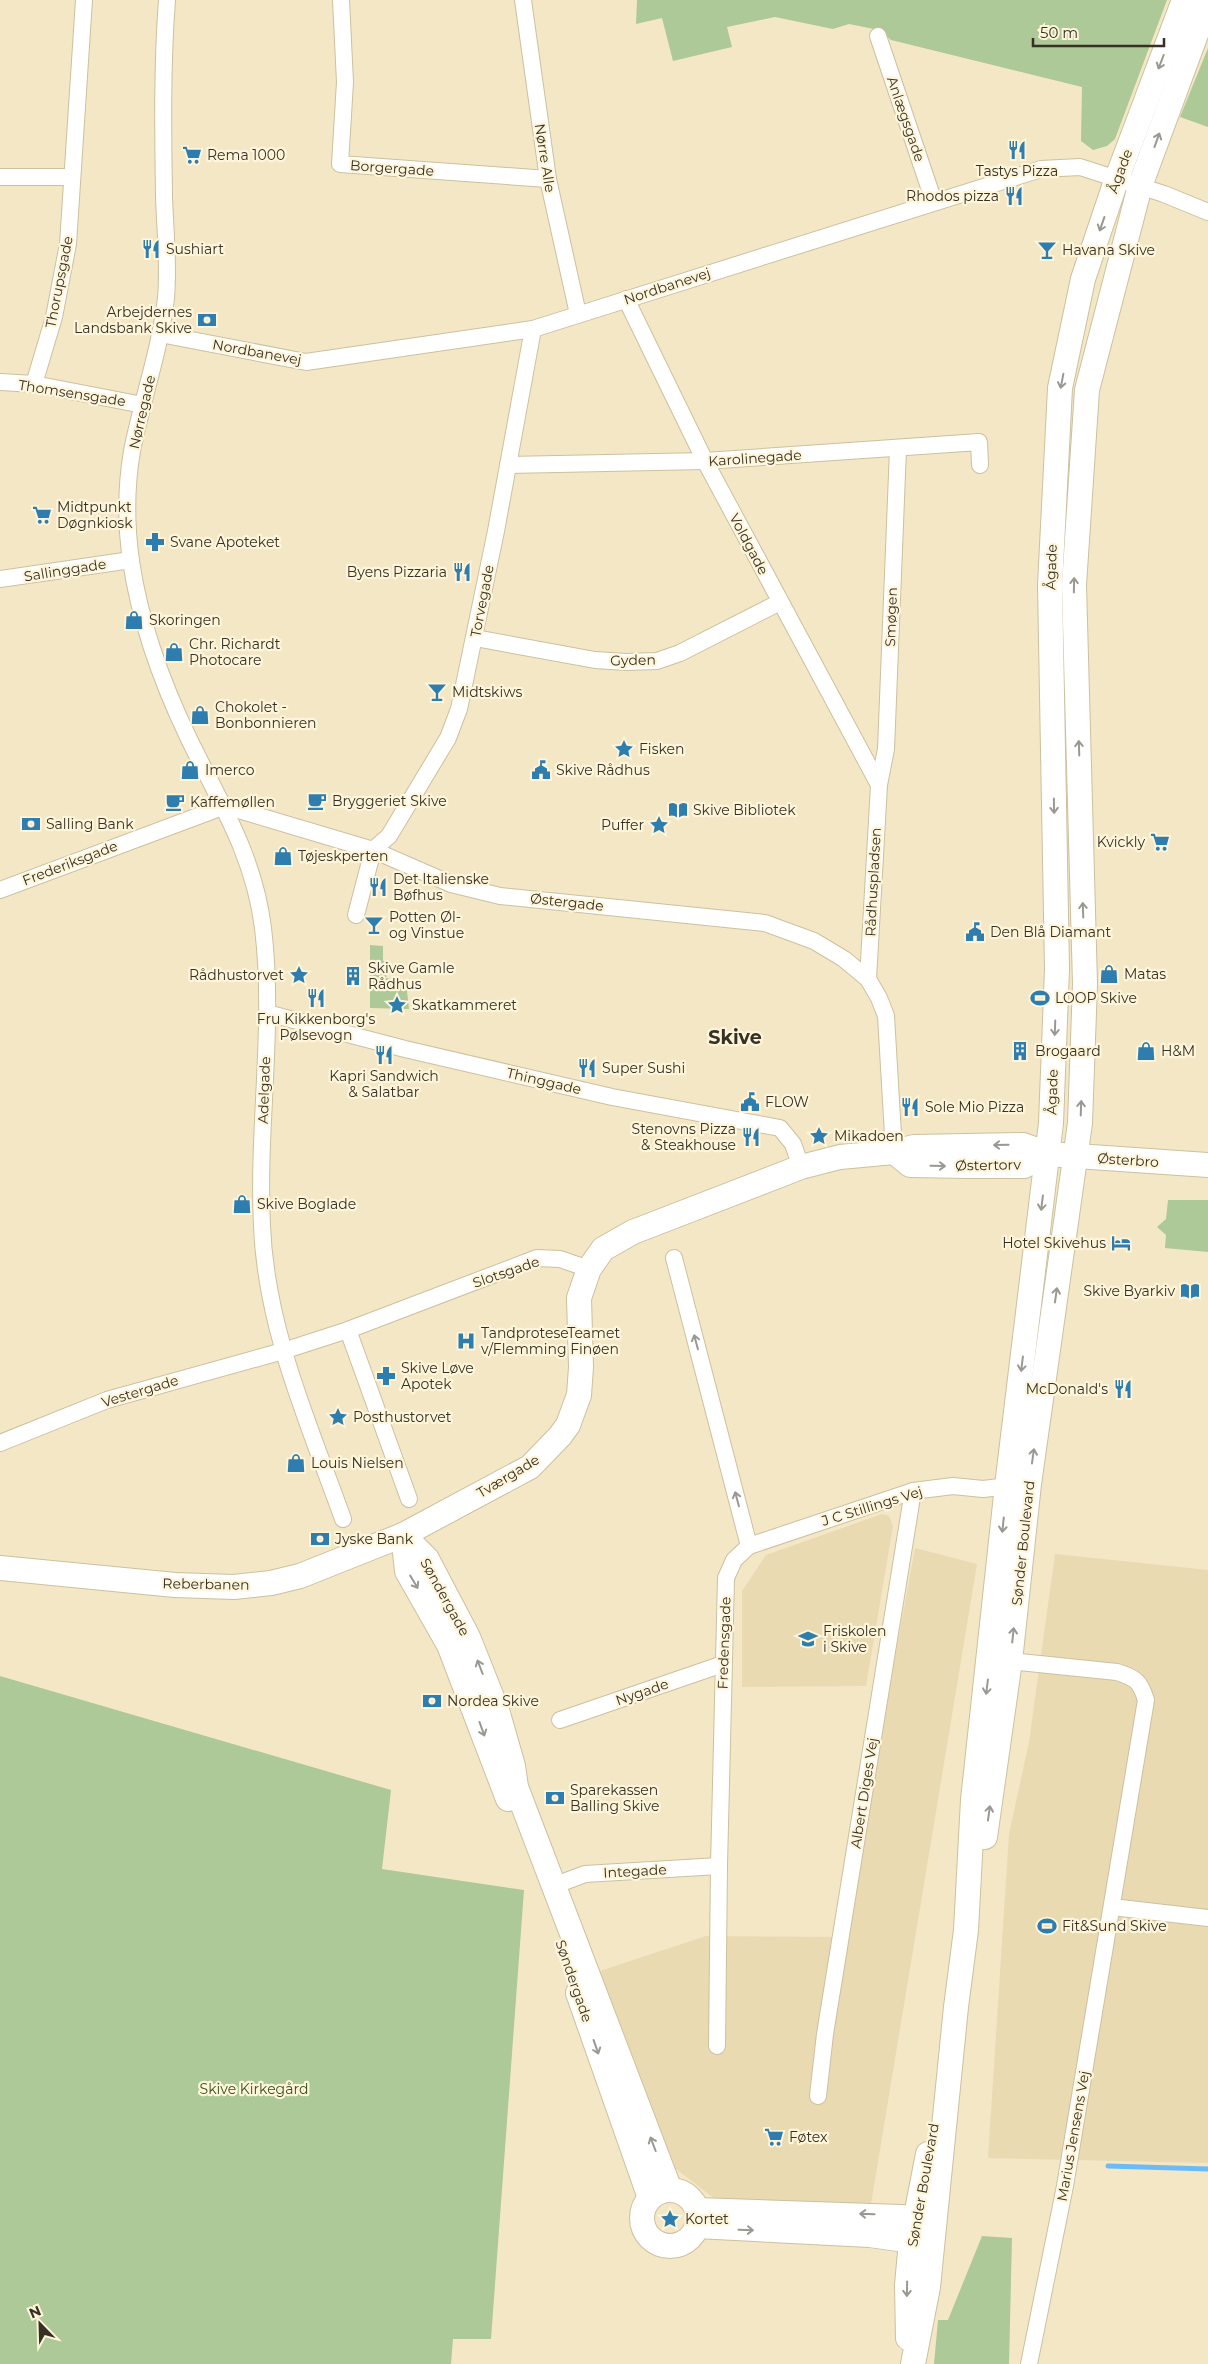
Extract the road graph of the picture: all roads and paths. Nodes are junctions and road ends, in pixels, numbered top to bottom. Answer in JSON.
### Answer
{"nodes":[{"id":1,"x":84,"y":0,"type":"edge"},
{"id":2,"x":168,"y":0,"type":"edge"},
{"id":3,"x":341,"y":0,"type":"edge"},
{"id":4,"x":523,"y":0,"type":"edge"},
{"id":5,"x":1184,"y":0,"type":"edge"},
{"id":6,"x":1208,"y":2,"type":"edge"},
{"id":7,"x":878,"y":36,"type":"dead end"},
{"id":8,"x":0,"y":177,"type":"edge"},
{"id":9,"x":72,"y":177,"type":"junction"},
{"id":10,"x":1117,"y":178,"type":"junction"},
{"id":11,"x":548,"y":179,"type":"junction"},
{"id":12,"x":1140,"y":186,"type":"junction"},
{"id":13,"x":934,"y":202,"type":"junction"},
{"id":14,"x":1208,"y":212,"type":"edge"},
{"id":15,"x":626,"y":299,"type":"junction"},
{"id":16,"x":578,"y":314,"type":"junction"},
{"id":17,"x":533,"y":328,"type":"junction"},
{"id":18,"x":160,"y":334,"type":"junction"},
{"id":19,"x":0,"y":382,"type":"edge"},
{"id":20,"x":34,"y":384,"type":"junction"},
{"id":21,"x":143,"y":405,"type":"junction"},
{"id":22,"x":898,"y":449,"type":"junction"},
{"id":23,"x":705,"y":461,"type":"junction"},
{"id":24,"x":508,"y":465,"type":"junction"},
{"id":25,"x":980,"y":465,"type":"dead end"},
{"id":26,"x":131,"y":560,"type":"junction"},
{"id":27,"x":0,"y":579,"type":"edge"},
{"id":28,"x":780,"y":602,"type":"junction"},
{"id":29,"x":475,"y":638,"type":"junction"},
{"id":30,"x":879,"y":785,"type":"junction"},
{"id":31,"x":225,"y":806,"type":"junction"},
{"id":32,"x":373,"y":850,"type":"junction"},
{"id":33,"x":0,"y":890,"type":"edge"},
{"id":34,"x":356,"y":914,"type":"dead end"},
{"id":35,"x":868,"y":979,"type":"junction"},
{"id":36,"x":267,"y":1013,"type":"junction"},
{"id":37,"x":894,"y":1152,"type":"junction"},
{"id":38,"x":1048,"y":1154,"type":"junction"},
{"id":39,"x":1076,"y":1156,"type":"junction"},
{"id":40,"x":1208,"y":1165,"type":"edge"},
{"id":41,"x":801,"y":1167,"type":"junction"},
{"id":42,"x":674,"y":1258,"type":"dead end"},
{"id":43,"x":589,"y":1269,"type":"junction"},
{"id":44,"x":348,"y":1330,"type":"junction"},
{"id":45,"x":283,"y":1351,"type":"junction"},
{"id":46,"x":0,"y":1443,"type":"edge"},
{"id":47,"x":1018,"y":1485,"type":"junction"},
{"id":48,"x":913,"y":1491,"type":"junction"},
{"id":49,"x":408,"y":1499,"type":"dead end"},
{"id":50,"x":344,"y":1519,"type":"dead end"},
{"id":51,"x":403,"y":1535,"type":"junction"},
{"id":52,"x":749,"y":1546,"type":"junction"},
{"id":53,"x":0,"y":1568,"type":"edge"},
{"id":54,"x":1000,"y":1660,"type":"junction"},
{"id":55,"x":723,"y":1664,"type":"junction"},
{"id":56,"x":560,"y":1720,"type":"dead end"},
{"id":57,"x":719,"y":1866,"type":"junction"},
{"id":58,"x":553,"y":1886,"type":"junction"},
{"id":59,"x":1112,"y":1907,"type":"junction"},
{"id":60,"x":1208,"y":1918,"type":"edge"},
{"id":61,"x":717,"y":2046,"type":"dead end"},
{"id":62,"x":818,"y":2096,"type":"dead end"},
{"id":63,"x":660,"y":2194,"type":"junction"},
{"id":64,"x":925,"y":2217,"type":"junction"},
{"id":65,"x":697,"y":2218,"type":"junction"},
{"id":66,"x":922,"y":2242,"type":"junction"},
{"id":67,"x":909,"y":2364,"type":"edge"},
{"id":68,"x":913,"y":2364,"type":"edge"},
{"id":69,"x":1029,"y":2364,"type":"edge"}],
"edges":[{"from":1,"to":9,"type":"street","name":"Thorupsgade"},
{"from":2,"to":18,"type":"street","name":"Nørregade"},
{"from":3,"to":11,"type":"street","name":"Borgergade"},
{"from":4,"to":11,"type":"street","name":"Nørre Alle"},
{"from":5,"to":10,"type":"street","name":"Ågade","one_way":true},
{"from":12,"to":6,"type":"street","name":"Ågade","one_way":true},
{"from":7,"to":13,"type":"street","name":"Anlægsgade"},
{"from":8,"to":9,"type":"street"},
{"from":9,"to":20,"type":"street","name":"Thorupsgade"},
{"from":10,"to":12,"type":"street","name":"Nordbanevej"},
{"from":10,"to":13,"type":"street","name":"Nordbanevej"},
{"from":10,"to":38,"type":"street","name":"Ågade","one_way":true},
{"from":11,"to":16,"type":"street","name":"Nørre Alle"},
{"from":12,"to":14,"type":"street","name":"Nordbanevej"},
{"from":39,"to":12,"type":"street","name":"Ågade","one_way":true},
{"from":13,"to":15,"type":"street","name":"Nordbanevej"},
{"from":15,"to":16,"type":"street","name":"Nordbanevej"},
{"from":15,"to":23,"type":"street","name":"Voldgade"},
{"from":16,"to":17,"type":"street","name":"Nordbanevej"},
{"from":17,"to":18,"type":"street","name":"Nordbanevej"},
{"from":17,"to":24,"type":"street","name":"Torvegade"},
{"from":18,"to":21,"type":"street","name":"Nørregade"},
{"from":19,"to":20,"type":"street","name":"Thomsensgade"},
{"from":20,"to":21,"type":"street","name":"Thomsensgade"},
{"from":21,"to":26,"type":"street","name":"Nørregade"},
{"from":22,"to":23,"type":"street","name":"Karolinegade"},
{"from":22,"to":25,"type":"street","name":"Karolinegade"},
{"from":22,"to":30,"type":"street","name":"Smøgen"},
{"from":23,"to":24,"type":"street","name":"Karolinegade"},
{"from":23,"to":28,"type":"street","name":"Voldgade"},
{"from":24,"to":29,"type":"street","name":"Torvegade"},
{"from":26,"to":27,"type":"street","name":"Sallinggade"},
{"from":26,"to":31,"type":"street","name":"Nørregade"},
{"from":28,"to":29,"type":"street","name":"Gyden"},
{"from":28,"to":30,"type":"street","name":"Voldgade"},
{"from":29,"to":32,"type":"street","name":"Torvegade"},
{"from":30,"to":35,"type":"street","name":"Rådhuspladsen"},
{"from":31,"to":32,"type":"street","name":"Østergade"},
{"from":31,"to":33,"type":"street","name":"Frederiksgade"},
{"from":31,"to":36,"type":"street","name":"Adelgade"},
{"from":32,"to":34,"type":"street"},
{"from":32,"to":35,"type":"street","name":"Østergade"},
{"from":35,"to":37,"type":"street","name":"Østergade"},
{"from":36,"to":41,"type":"street","name":"Thinggade"},
{"from":36,"to":45,"type":"street","name":"Adelgade"},
{"from":37,"to":38,"type":"street","name":"Østertorv"},
{"from":37,"to":41,"type":"street"},
{"from":38,"to":39,"type":"street","name":"Østerbro"},
{"from":38,"to":47,"type":"street","name":"Sønder Boulevard","one_way":true},
{"from":39,"to":40,"type":"street","name":"Østerbro"},
{"from":47,"to":39,"type":"street","name":"Sønder Boulevard","one_way":true},
{"from":41,"to":43,"type":"street"},
{"from":52,"to":42,"type":"street","one_way":true},
{"from":43,"to":44,"type":"street","name":"Slotsgade"},
{"from":43,"to":51,"type":"street","name":"Tværgade"},
{"from":44,"to":45,"type":"street","name":"Slotsgade"},
{"from":44,"to":49,"type":"street"},
{"from":45,"to":46,"type":"street","name":"Vestergade"},
{"from":45,"to":50,"type":"street","name":"Adelgade"},
{"from":47,"to":48,"type":"street","name":"J C Stillings Vej"},
{"from":47,"to":54,"type":"street","name":"Sønder Boulevard"},
{"from":48,"to":52,"type":"street","name":"J C Stillings Vej"},
{"from":48,"to":62,"type":"street","name":"Albert Diges Vej"},
{"from":51,"to":53,"type":"street","name":"Reberbanen"},
{"from":58,"to":51,"type":"street","name":"Søndergade","one_way":true},
{"from":51,"to":63,"type":"street","name":"Søndergade","one_way":true},
{"from":52,"to":55,"type":"street","name":"Fredensgade"},
{"from":54,"to":59,"type":"street","name":"Marius Jensens Vej"},
{"from":54,"to":64,"type":"street","name":"Sønder Boulevard"},
{"from":55,"to":56,"type":"street","name":"Nygade"},
{"from":55,"to":57,"type":"street","name":"Fredensgade"},
{"from":57,"to":58,"type":"street","name":"Integade"},
{"from":57,"to":61,"type":"street","name":"Fredensgade"},
{"from":63,"to":58,"type":"street","name":"Søndergade","one_way":true},
{"from":59,"to":60,"type":"street"},
{"from":59,"to":69,"type":"street","name":"Marius Jensens Vej"},
{"from":63,"to":65,"type":"street"},
{"from":63,"to":65,"type":"street"},
{"from":64,"to":65,"type":"street","one_way":true},
{"from":64,"to":66,"type":"street","name":"Sønder Boulevard"},
{"from":65,"to":66,"type":"street","one_way":true},
{"from":66,"to":67,"type":"street","name":"Sønder Boulevard","one_way":true},
{"from":66,"to":68,"type":"street","name":"Sønder Boulevard"}]}
